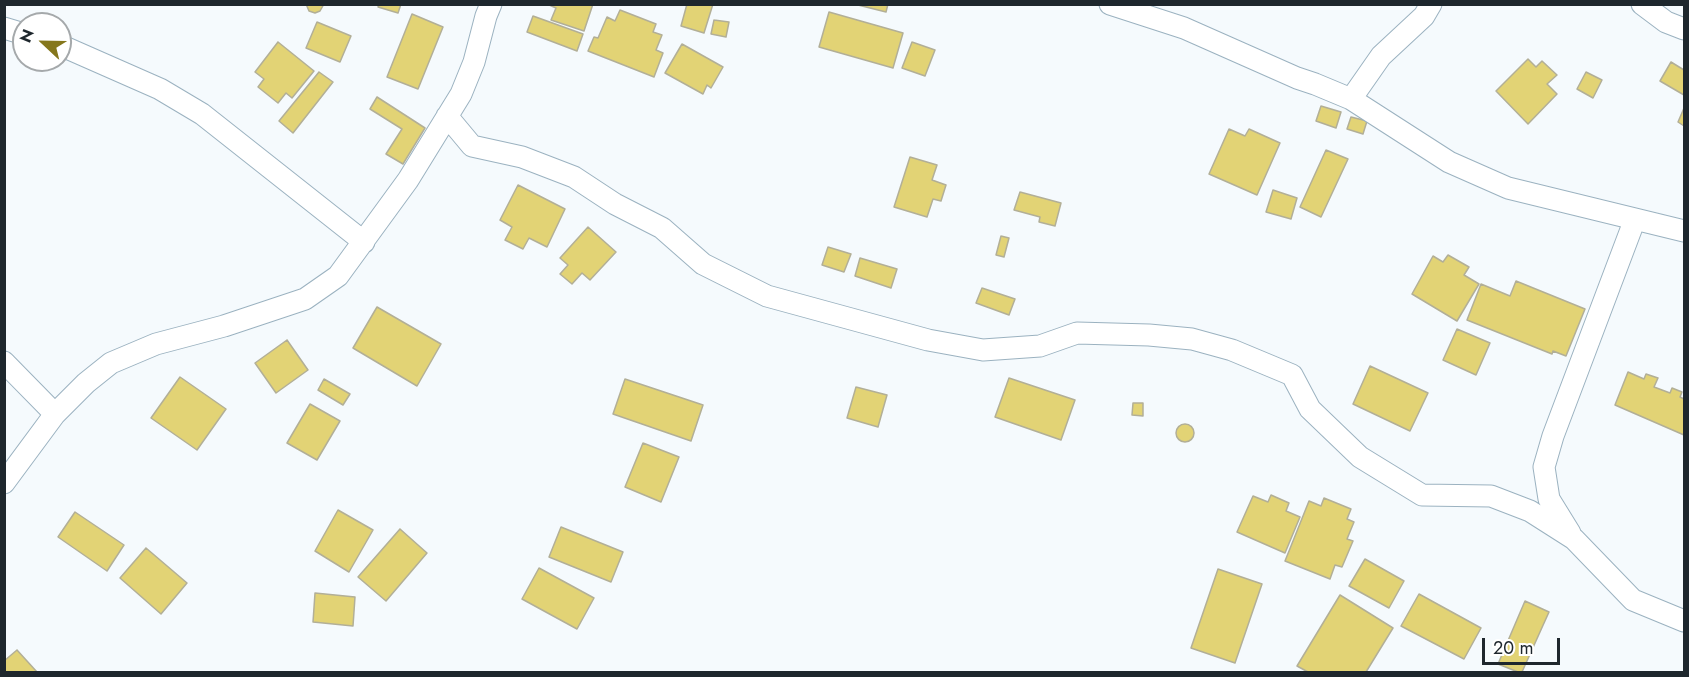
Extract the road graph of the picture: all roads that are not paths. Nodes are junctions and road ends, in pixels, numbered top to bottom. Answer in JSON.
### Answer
{"nodes":[{"id":1,"x":491,"y":4,"type":"edge"},
{"id":2,"x":1110,"y":4,"type":"edge"},
{"id":3,"x":1431,"y":4,"type":"edge"},
{"id":4,"x":1642,"y":4,"type":"edge"},
{"id":5,"x":1684,"y":29,"type":"edge"},
{"id":6,"x":72,"y":50,"type":"edge"},
{"id":7,"x":1351,"y":99,"type":"junction"},
{"id":8,"x":447,"y":116,"type":"junction"},
{"id":9,"x":1635,"y":219,"type":"junction"},
{"id":10,"x":1684,"y":231,"type":"edge"},
{"id":11,"x":364,"y":242,"type":"junction"},
{"id":12,"x":4,"y":362,"type":"edge"},
{"id":13,"x":56,"y":414,"type":"junction"},
{"id":14,"x":4,"y":483,"type":"edge"},
{"id":15,"x":1574,"y":538,"type":"junction"},
{"id":16,"x":1684,"y":621,"type":"edge"}],
"edges":[{"from":1,"to":8,"type":"street"},
{"from":2,"to":7,"type":"street"},
{"from":3,"to":7,"type":"street"},
{"from":4,"to":5,"type":"street"},
{"from":6,"to":11,"type":"street"},
{"from":7,"to":9,"type":"street"},
{"from":8,"to":11,"type":"street"},
{"from":8,"to":15,"type":"street"},
{"from":9,"to":10,"type":"street"},
{"from":9,"to":15,"type":"street"},
{"from":11,"to":13,"type":"street"},
{"from":12,"to":13,"type":"street"},
{"from":13,"to":14,"type":"street"},
{"from":15,"to":16,"type":"street"}]}
